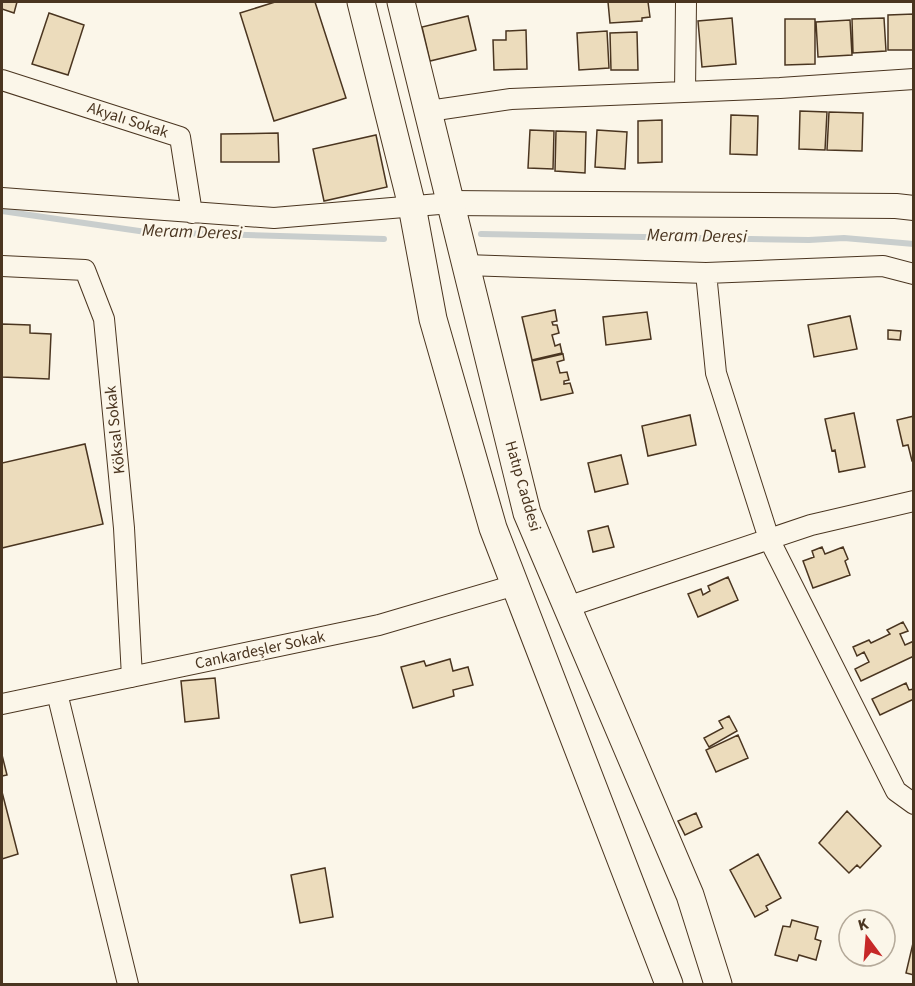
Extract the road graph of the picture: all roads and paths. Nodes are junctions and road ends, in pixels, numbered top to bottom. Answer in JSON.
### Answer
{"nodes":[{"id":1,"x":361,"y":2,"type":"edge"},
{"id":2,"x":401,"y":2,"type":"edge"},
{"id":3,"x":686,"y":2,"type":"edge"},
{"id":4,"x":914,"y":79,"type":"edge"},
{"id":5,"x":2,"y":80,"type":"edge"},
{"id":6,"x":685,"y":92,"type":"junction"},
{"id":7,"x":429,"y":111,"type":"junction"},
{"id":8,"x":2,"y":198,"type":"edge"},
{"id":9,"x":451,"y":203,"type":"junction"},
{"id":10,"x":412,"y":206,"type":"junction"},
{"id":11,"x":914,"y":208,"type":"edge"},
{"id":12,"x":192,"y":213,"type":"junction"},
{"id":13,"x":465,"y":265,"type":"junction"},
{"id":14,"x":2,"y":266,"type":"edge"},
{"id":15,"x":706,"y":273,"type":"junction"},
{"id":16,"x":914,"y":274,"type":"edge"},
{"id":17,"x":914,"y":501,"type":"edge"},
{"id":18,"x":769,"y":539,"type":"junction"},
{"id":19,"x":515,"y":585,"type":"junction"},
{"id":20,"x":567,"y":607,"type":"junction"},
{"id":21,"x":132,"y":676,"type":"junction"},
{"id":22,"x":57,"y":693,"type":"junction"},
{"id":23,"x":2,"y":704,"type":"edge"},
{"id":24,"x":914,"y":804,"type":"edge"},
{"id":25,"x":128,"y":984,"type":"edge"},
{"id":26,"x":669,"y":984,"type":"edge"},
{"id":27,"x":718,"y":984,"type":"edge"}],
"edges":[{"from":1,"to":10,"type":"main road"},
{"from":2,"to":7,"type":"main road","name":"Hatıp Caddesi"},
{"from":3,"to":6,"type":"street"},
{"from":4,"to":6,"type":"street"},
{"from":5,"to":12,"type":"street","name":"Akyalı Sokak"},
{"from":6,"to":7,"type":"street"},
{"from":7,"to":9,"type":"main road","name":"Hatıp Caddesi"},
{"from":8,"to":12,"type":"street"},
{"from":9,"to":10,"type":"street"},
{"from":9,"to":11,"type":"street"},
{"from":9,"to":13,"type":"main road","name":"Hatıp Caddesi"},
{"from":10,"to":12,"type":"street"},
{"from":10,"to":19,"type":"main road"},
{"from":13,"to":15,"type":"street"},
{"from":13,"to":20,"type":"main road","name":"Hatıp Caddesi"},
{"from":14,"to":21,"type":"street","name":"Köksal Sokak"},
{"from":15,"to":16,"type":"street"},
{"from":15,"to":18,"type":"street"},
{"from":17,"to":18,"type":"street"},
{"from":18,"to":20,"type":"street"},
{"from":18,"to":24,"type":"street"},
{"from":19,"to":21,"type":"street","name":"Cankardeşler Sokak"},
{"from":19,"to":26,"type":"main road"},
{"from":20,"to":27,"type":"main road","name":"Hatıp Caddesi"},
{"from":21,"to":22,"type":"street","name":"Cankardeşler Sokak"},
{"from":22,"to":23,"type":"street","name":"Cankardeşler Sokak"},
{"from":22,"to":25,"type":"street"}]}
